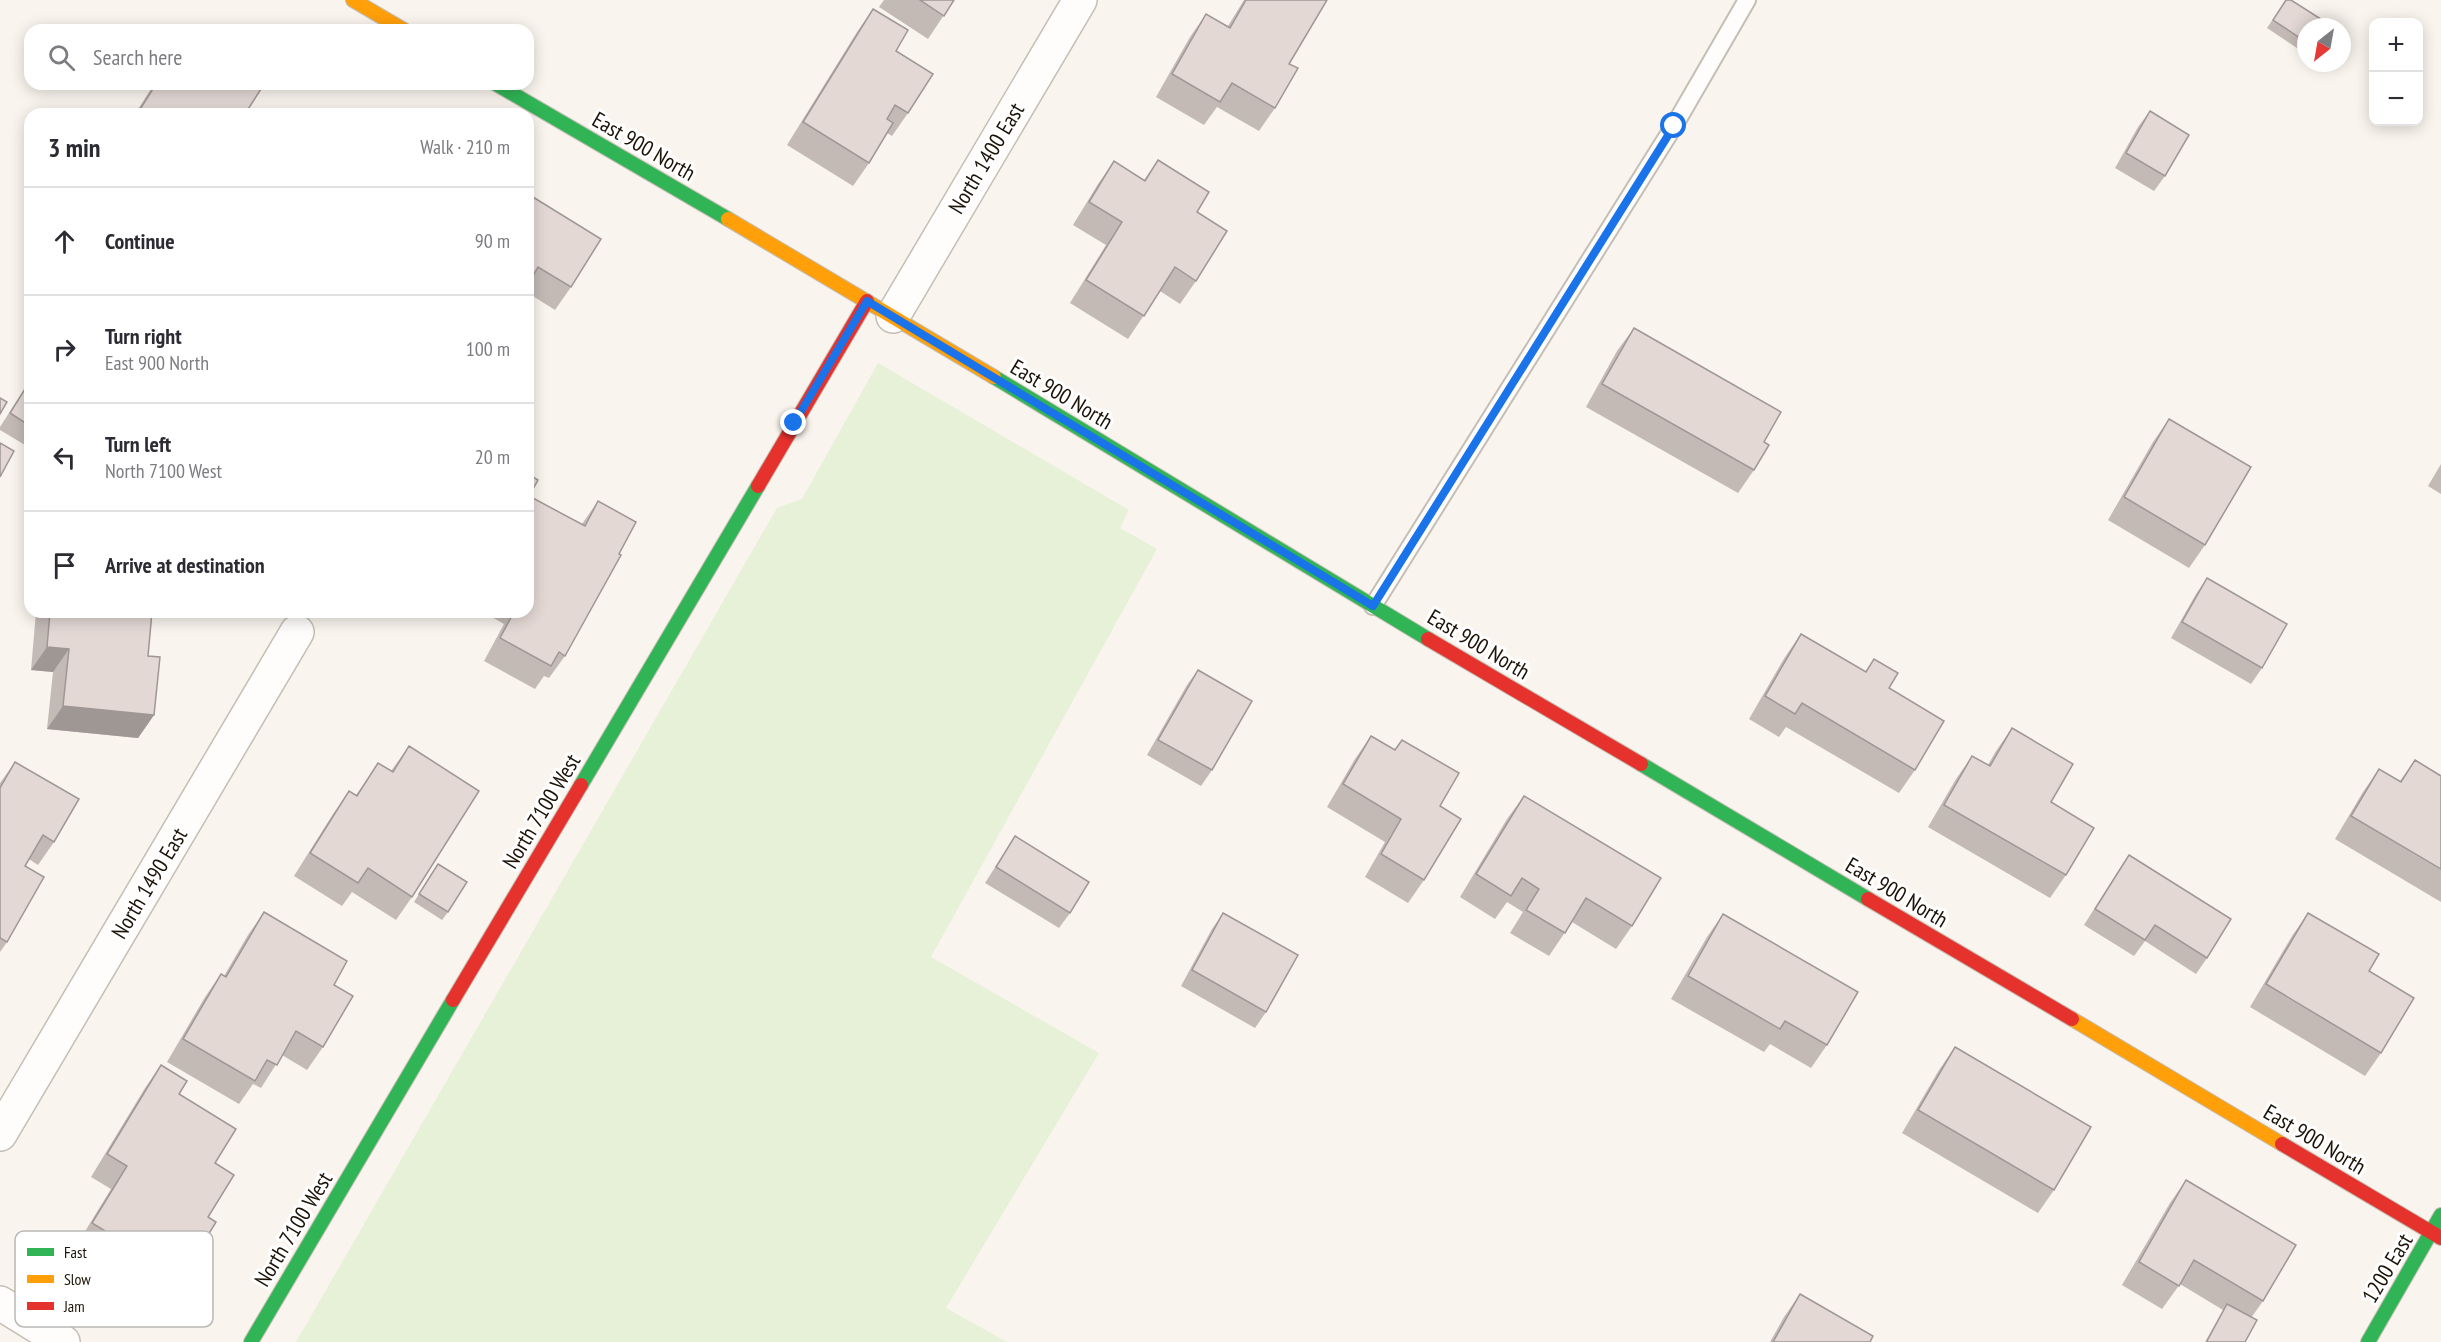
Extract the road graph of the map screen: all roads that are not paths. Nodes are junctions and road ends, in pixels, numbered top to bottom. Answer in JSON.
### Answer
{"nodes":[{"id":1,"x":353,"y":0,"type":"edge"},
{"id":2,"x":1080,"y":0,"type":"edge"},
{"id":3,"x":1747,"y":0,"type":"edge"},
{"id":4,"x":394,"y":24,"type":"edge"},
{"id":5,"x":506,"y":90,"type":"edge"},
{"id":6,"x":880,"y":308,"type":"junction"},
{"id":7,"x":1373,"y":606,"type":"junction"},
{"id":8,"x":297,"y":632,"type":"dead end"},
{"id":9,"x":0,"y":1134,"type":"edge"},
{"id":10,"x":2441,"y":1215,"type":"edge"},
{"id":11,"x":2437,"y":1235,"type":"edge"},
{"id":12,"x":0,"y":1303,"type":"edge"},
{"id":13,"x":15,"y":1312,"type":"edge"},
{"id":14,"x":39,"y":1327,"type":"edge"},
{"id":15,"x":63,"y":1342,"type":"edge"},
{"id":16,"x":251,"y":1342,"type":"edge"},
{"id":17,"x":2367,"y":1342,"type":"edge"}],
"edges":[{"from":1,"to":4,"type":"street"},
{"from":2,"to":6,"type":"street","name":"North 1400 East"},
{"from":3,"to":7,"type":"lane"},
{"from":5,"to":6,"type":"street","name":"East 900 North"},
{"from":6,"to":7,"type":"street","name":"East 900 North"},
{"from":6,"to":16,"type":"street","name":"North 7100 West"},
{"from":7,"to":11,"type":"street","name":"East 900 North"},
{"from":8,"to":9,"type":"street","name":"North 1490 East"},
{"from":10,"to":11,"type":"street","name":"1200 East"},
{"from":11,"to":17,"type":"street","name":"1200 East"},
{"from":12,"to":13,"type":"street"},
{"from":14,"to":15,"type":"street"}]}
